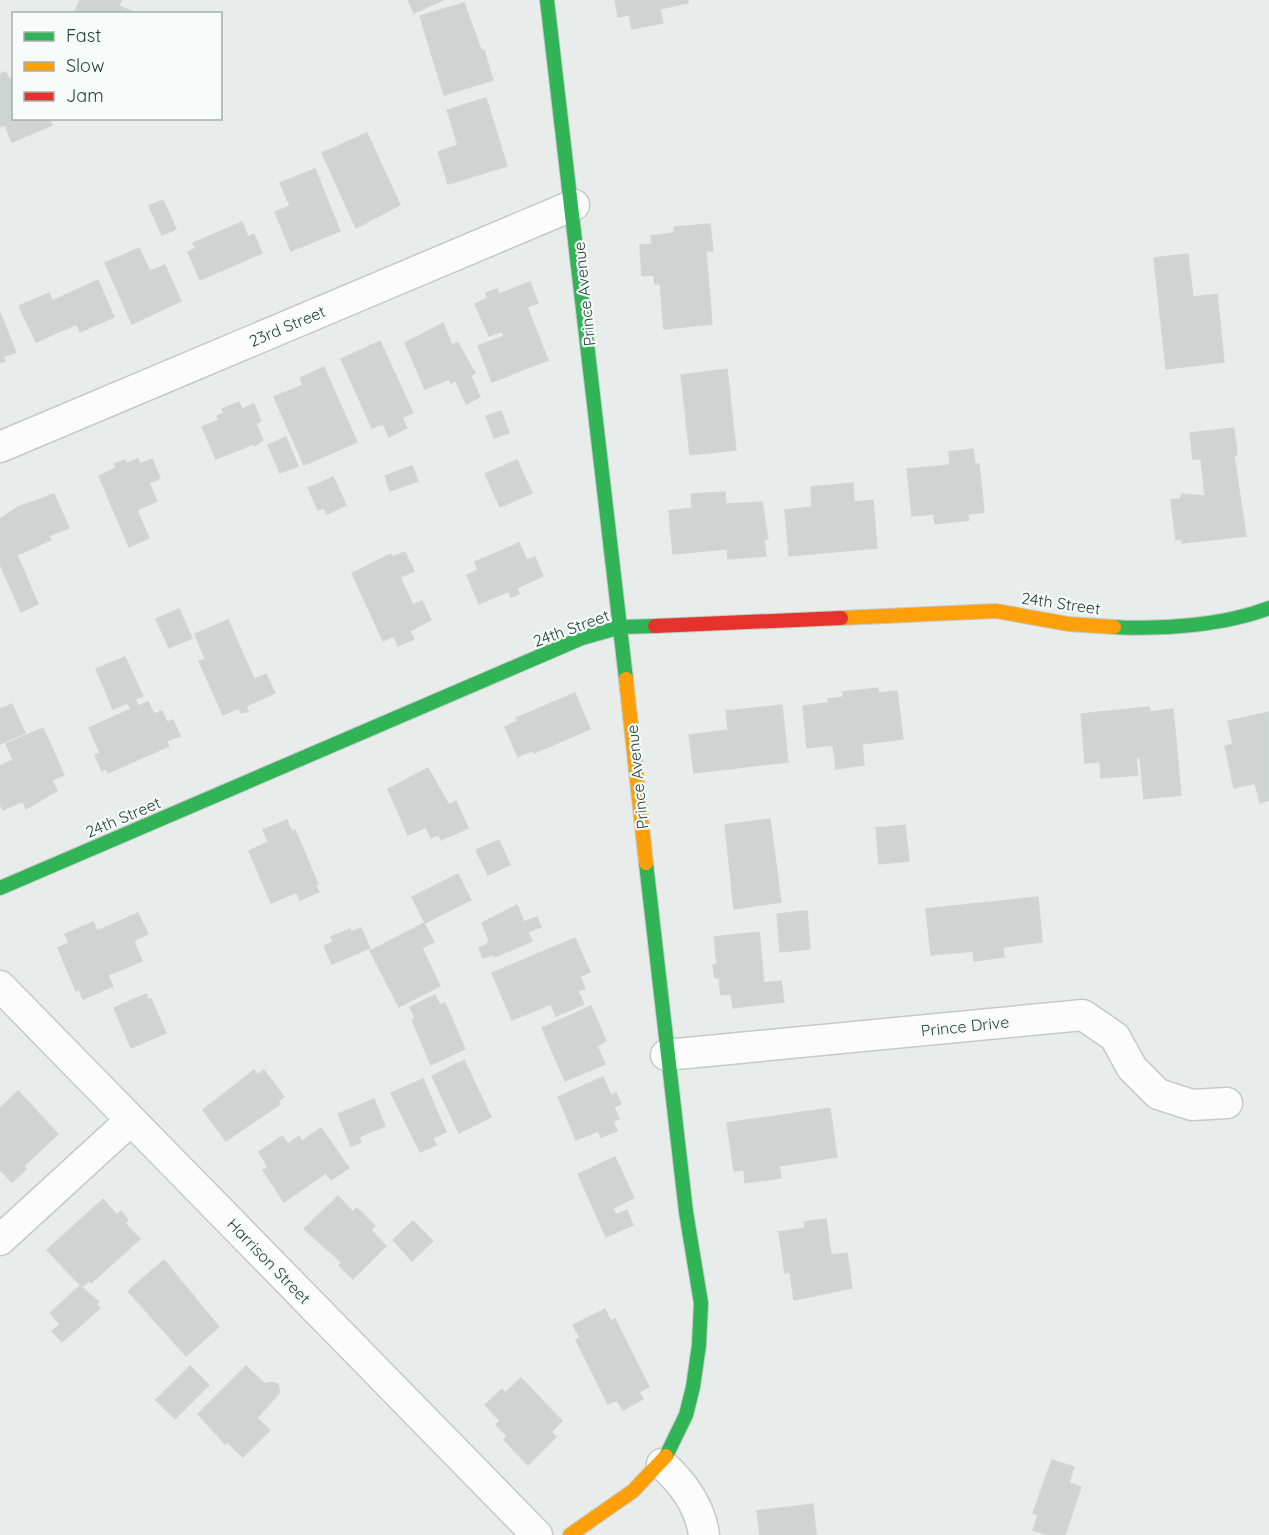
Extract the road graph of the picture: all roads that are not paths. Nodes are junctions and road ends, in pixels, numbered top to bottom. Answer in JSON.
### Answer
{"nodes":[{"id":1,"x":547,"y":0,"type":"edge"},
{"id":2,"x":574,"y":205,"type":"junction"},
{"id":3,"x":0,"y":447,"type":"edge"},
{"id":4,"x":1269,"y":608,"type":"edge"},
{"id":5,"x":621,"y":627,"type":"junction"},
{"id":6,"x":0,"y":888,"type":"edge"},
{"id":7,"x":0,"y":986,"type":"edge"},
{"id":8,"x":666,"y":1055,"type":"junction"},
{"id":9,"x":1227,"y":1103,"type":"dead end"},
{"id":10,"x":131,"y":1120,"type":"junction"},
{"id":11,"x":0,"y":1240,"type":"edge"},
{"id":12,"x":662,"y":1464,"type":"junction"},
{"id":13,"x":537,"y":1535,"type":"edge"},
{"id":14,"x":570,"y":1535,"type":"edge"},
{"id":15,"x":704,"y":1535,"type":"edge"}],
"edges":[{"from":1,"to":2,"type":"street","name":"Prince Avenue"},
{"from":2,"to":3,"type":"street","name":"23rd Street"},
{"from":2,"to":5,"type":"street","name":"Prince Avenue"},
{"from":4,"to":5,"type":"street","name":"24th Street"},
{"from":5,"to":6,"type":"street","name":"24th Street"},
{"from":5,"to":8,"type":"street","name":"Prince Avenue"},
{"from":7,"to":10,"type":"street","name":"Harrison Street"},
{"from":8,"to":9,"type":"street","name":"Prince Drive"},
{"from":8,"to":12,"type":"street","name":"Prince Avenue"},
{"from":10,"to":11,"type":"street"},
{"from":10,"to":13,"type":"street","name":"Harrison Street"},
{"from":12,"to":14,"type":"street","name":"Prince Avenue"},
{"from":12,"to":15,"type":"street"}]}
